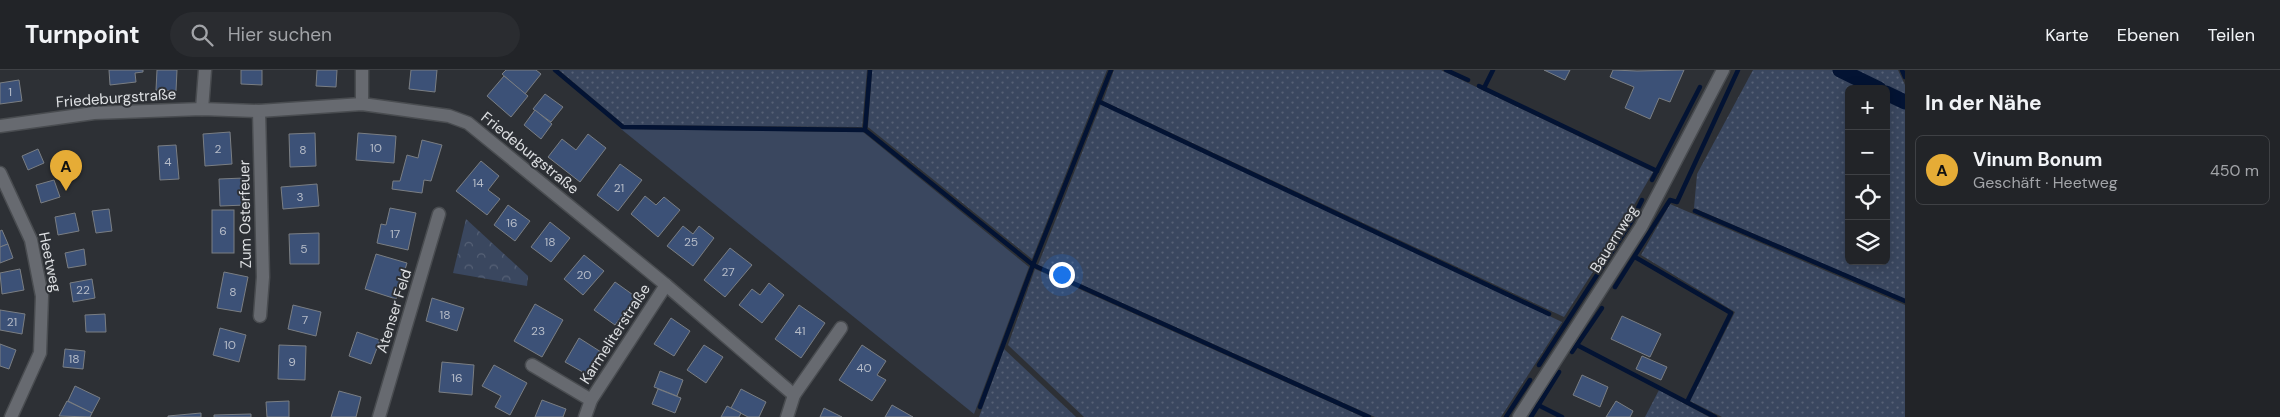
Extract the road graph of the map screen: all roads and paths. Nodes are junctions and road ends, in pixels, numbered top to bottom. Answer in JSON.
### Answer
{"nodes":[{"id":1,"x":205,"y":70,"type":"edge"},
{"id":2,"x":362,"y":70,"type":"edge"},
{"id":3,"x":1723,"y":70,"type":"edge"},
{"id":4,"x":362,"y":104,"type":"junction"},
{"id":5,"x":202,"y":109,"type":"junction"},
{"id":6,"x":259,"y":111,"type":"junction"},
{"id":7,"x":0,"y":126,"type":"edge"},
{"id":8,"x":0,"y":173,"type":"edge"},
{"id":9,"x":439,"y":214,"type":"dead end"},
{"id":10,"x":666,"y":285,"type":"junction"},
{"id":11,"x":260,"y":316,"type":"dead end"},
{"id":12,"x":841,"y":328,"type":"dead end"},
{"id":13,"x":532,"y":365,"type":"dead end"},
{"id":14,"x":794,"y":395,"type":"junction"},
{"id":15,"x":591,"y":400,"type":"junction"},
{"id":16,"x":11,"y":417,"type":"edge"},
{"id":17,"x":379,"y":417,"type":"edge"},
{"id":18,"x":585,"y":417,"type":"edge"},
{"id":19,"x":787,"y":417,"type":"edge"},
{"id":20,"x":1519,"y":417,"type":"edge"}],
"edges":[{"from":1,"to":5,"type":"street"},
{"from":2,"to":4,"type":"street"},
{"from":3,"to":20,"type":"street","name":"Bauernweg"},
{"from":4,"to":6,"type":"street","name":"Friedeburgstraße"},
{"from":4,"to":10,"type":"street","name":"Friedeburgstraße"},
{"from":5,"to":6,"type":"street","name":"Friedeburgstraße"},
{"from":5,"to":7,"type":"street","name":"Friedeburgstraße"},
{"from":6,"to":11,"type":"street","name":"Zum Osterfeuer"},
{"from":8,"to":16,"type":"street","name":"Heetweg"},
{"from":9,"to":17,"type":"street","name":"Atenser Feld"},
{"from":10,"to":14,"type":"street","name":"Friedeburgstraße"},
{"from":10,"to":15,"type":"street","name":"Karmeliterstraße"},
{"from":12,"to":14,"type":"street"},
{"from":13,"to":15,"type":"street","name":"Karmeliterstraße"},
{"from":14,"to":19,"type":"street"},
{"from":15,"to":18,"type":"street","name":"Karmeliterstraße"}]}
